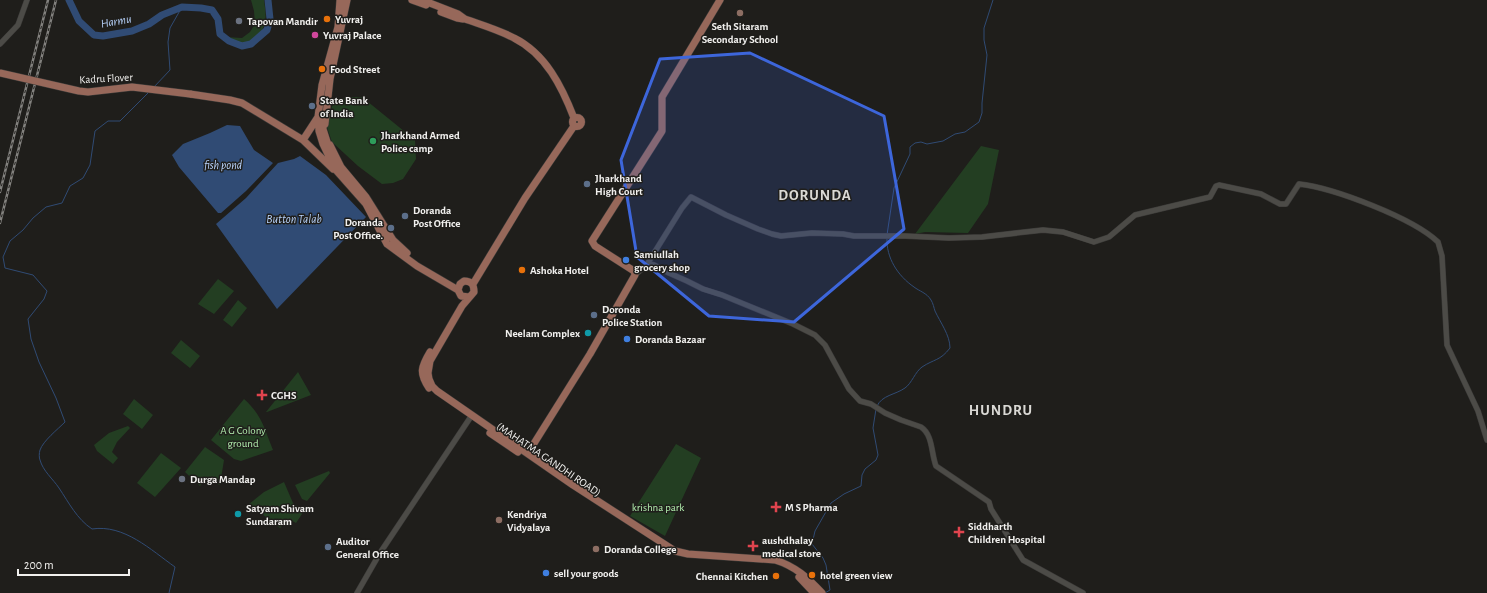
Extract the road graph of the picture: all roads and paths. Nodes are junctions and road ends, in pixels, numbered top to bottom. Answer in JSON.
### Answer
{"nodes":[{"id":1,"x":27,"y":0,"type":"edge"},
{"id":2,"x":342,"y":0,"type":"edge"},
{"id":3,"x":347,"y":0,"type":"edge"},
{"id":4,"x":412,"y":0,"type":"edge"},
{"id":5,"x":416,"y":0,"type":"edge"},
{"id":6,"x":422,"y":0,"type":"edge"},
{"id":7,"x":720,"y":0,"type":"edge"},
{"id":8,"x":465,"y":19,"type":"junction"},
{"id":9,"x":0,"y":44,"type":"edge"},
{"id":10,"x":0,"y":74,"type":"edge"},
{"id":11,"x":318,"y":117,"type":"junction"},
{"id":12,"x":303,"y":140,"type":"junction"},
{"id":13,"x":345,"y":180,"type":"junction"},
{"id":14,"x":405,"y":255,"type":"junction"},
{"id":15,"x":646,"y":266,"type":"junction"},
{"id":16,"x":636,"y":274,"type":"junction"},
{"id":17,"x":473,"y":284,"type":"junction"},
{"id":18,"x":462,"y":291,"type":"junction"},
{"id":19,"x":470,"y":417,"type":"junction"},
{"id":20,"x":1487,"y":440,"type":"edge"},
{"id":21,"x":528,"y":453,"type":"junction"},
{"id":22,"x":812,"y":588,"type":"edge"},
{"id":23,"x":358,"y":593,"type":"edge"},
{"id":24,"x":822,"y":593,"type":"edge"},
{"id":25,"x":1083,"y":593,"type":"edge"}],
"edges":[{"from":1,"to":9,"type":"street"},
{"from":2,"to":11,"type":"main road"},
{"from":2,"to":14,"type":"main road"},
{"from":3,"to":14,"type":"main road"},
{"from":4,"to":8,"type":"main road"},
{"from":5,"to":8,"type":"street"},
{"from":6,"to":8,"type":"main road"},
{"from":7,"to":16,"type":"main road"},
{"from":8,"to":17,"type":"main road"},
{"from":10,"to":12,"type":"main road","name":"Kadru Flover","bridge":true},
{"from":11,"to":12,"type":"main road"},
{"from":11,"to":13,"type":"main road"},
{"from":12,"to":13,"type":"main road","name":"Kadru Flover"},
{"from":13,"to":14,"type":"main road"},
{"from":14,"to":18,"type":"main road"},
{"from":15,"to":16,"type":"street"},
{"from":15,"to":20,"type":"street"},
{"from":15,"to":25,"type":"street"},
{"from":16,"to":21,"type":"main road"},
{"from":17,"to":18,"type":"main road"},
{"from":17,"to":18,"type":"main road"},
{"from":18,"to":19,"type":"main road"},
{"from":18,"to":19,"type":"main road","name":"(MAHATMA GANDHI ROAD)"},
{"from":19,"to":21,"type":"main road"},
{"from":19,"to":22,"type":"main road","name":"(MAHATMA GANDHI ROAD)"},
{"from":19,"to":23,"type":"street"},
{"from":21,"to":22,"type":"main road"},
{"from":22,"to":24,"type":"main road"}]}
